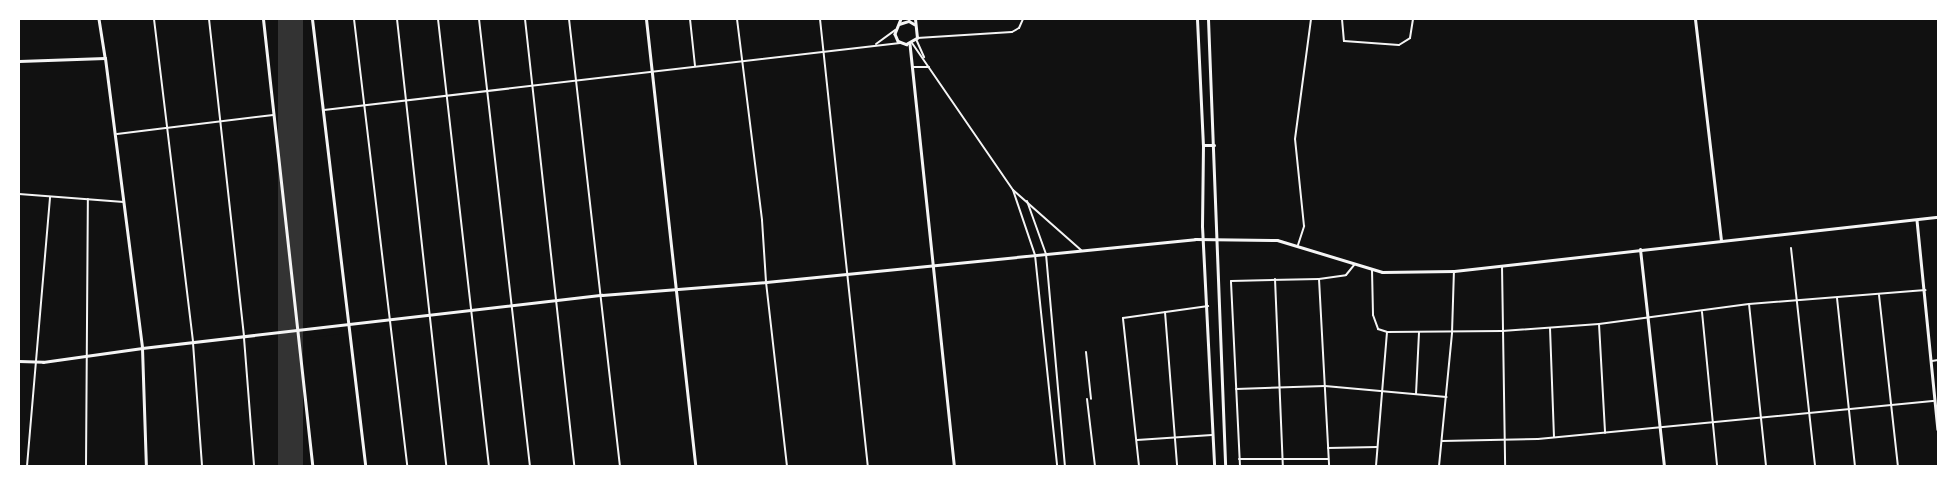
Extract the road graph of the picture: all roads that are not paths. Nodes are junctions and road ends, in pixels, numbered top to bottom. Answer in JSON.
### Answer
{"nodes":[{"id":1,"x":99,"y":19,"type":"edge"},
{"id":2,"x":154,"y":19,"type":"edge"},
{"id":3,"x":209,"y":19,"type":"edge"},
{"id":4,"x":263,"y":19,"type":"edge"},
{"id":5,"x":312,"y":19,"type":"edge"},
{"id":6,"x":354,"y":19,"type":"edge"},
{"id":7,"x":397,"y":19,"type":"edge"},
{"id":8,"x":438,"y":19,"type":"edge"},
{"id":9,"x":479,"y":19,"type":"edge"},
{"id":10,"x":525,"y":19,"type":"edge"},
{"id":11,"x":569,"y":19,"type":"edge"},
{"id":12,"x":646,"y":19,"type":"edge"},
{"id":13,"x":690,"y":19,"type":"edge"},
{"id":14,"x":737,"y":19,"type":"edge"},
{"id":15,"x":820,"y":19,"type":"edge"},
{"id":16,"x":901,"y":19,"type":"edge"},
{"id":17,"x":915,"y":19,"type":"edge"},
{"id":18,"x":1023,"y":19,"type":"edge"},
{"id":19,"x":1198,"y":19,"type":"edge"},
{"id":20,"x":1208,"y":19,"type":"edge"},
{"id":21,"x":1311,"y":19,"type":"edge"},
{"id":22,"x":1342,"y":19,"type":"edge"},
{"id":23,"x":1413,"y":19,"type":"edge"},
{"id":24,"x":1695,"y":19,"type":"edge"},
{"id":25,"x":898,"y":24,"type":"junction"},
{"id":26,"x":915,"y":25,"type":"junction"},
{"id":27,"x":895,"y":30,"type":"junction"},
{"id":28,"x":916,"y":39,"type":"junction"},
{"id":29,"x":902,"y":43,"type":"junction"},
{"id":30,"x":911,"y":43,"type":"junction"},
{"id":31,"x":874,"y":45,"type":"junction"},
{"id":32,"x":824,"y":50,"type":"junction"},
{"id":33,"x":105,"y":58,"type":"junction"},
{"id":34,"x":742,"y":60,"type":"junction"},
{"id":35,"x":19,"y":61,"type":"edge"},
{"id":36,"x":926,"y":62,"type":"junction"},
{"id":37,"x":695,"y":66,"type":"junction"},
{"id":38,"x":930,"y":66,"type":"junction"},
{"id":39,"x":912,"y":67,"type":"junction"},
{"id":40,"x":652,"y":71,"type":"junction"},
{"id":41,"x":576,"y":81,"type":"junction"},
{"id":42,"x":533,"y":86,"type":"junction"},
{"id":43,"x":487,"y":93,"type":"junction"},
{"id":44,"x":447,"y":96,"type":"junction"},
{"id":45,"x":404,"y":99,"type":"junction"},
{"id":46,"x":363,"y":104,"type":"junction"},
{"id":47,"x":322,"y":110,"type":"junction"},
{"id":48,"x":273,"y":115,"type":"junction"},
{"id":49,"x":222,"y":122,"type":"junction"},
{"id":50,"x":166,"y":128,"type":"junction"},
{"id":51,"x":118,"y":134,"type":"dead end"},
{"id":52,"x":1203,"y":145,"type":"junction"},
{"id":53,"x":1214,"y":145,"type":"junction"},
{"id":54,"x":1013,"y":190,"type":"junction"},
{"id":55,"x":19,"y":194,"type":"edge"},
{"id":56,"x":50,"y":197,"type":"junction"},
{"id":57,"x":88,"y":199,"type":"junction"},
{"id":58,"x":1027,"y":201,"type":"junction"},
{"id":59,"x":124,"y":202,"type":"junction"},
{"id":60,"x":1938,"y":218,"type":"edge"},
{"id":61,"x":1917,"y":220,"type":"junction"},
{"id":62,"x":1216,"y":238,"type":"junction"},
{"id":63,"x":1204,"y":239,"type":"junction"},
{"id":64,"x":1721,"y":240,"type":"junction"},
{"id":65,"x":1298,"y":245,"type":"junction"},
{"id":66,"x":1791,"y":248,"type":"dead end"},
{"id":67,"x":1640,"y":249,"type":"junction"},
{"id":68,"x":1081,"y":250,"type":"junction"},
{"id":69,"x":1046,"y":254,"type":"junction"},
{"id":70,"x":1035,"y":255,"type":"junction"},
{"id":71,"x":933,"y":264,"type":"junction"},
{"id":72,"x":1354,"y":265,"type":"junction"},
{"id":73,"x":1502,"y":266,"type":"junction"},
{"id":74,"x":1372,"y":270,"type":"junction"},
{"id":75,"x":1454,"y":271,"type":"junction"},
{"id":76,"x":847,"y":273,"type":"junction"},
{"id":77,"x":1275,"y":278,"type":"junction"},
{"id":78,"x":1319,"y":279,"type":"junction"},
{"id":79,"x":766,"y":282,"type":"junction"},
{"id":80,"x":678,"y":288,"type":"junction"},
{"id":81,"x":1925,"y":290,"type":"junction"},
{"id":82,"x":1879,"y":294,"type":"junction"},
{"id":83,"x":602,"y":295,"type":"junction"},
{"id":84,"x":1838,"y":298,"type":"junction"},
{"id":85,"x":556,"y":301,"type":"junction"},
{"id":86,"x":1798,"y":302,"type":"junction"},
{"id":87,"x":1749,"y":304,"type":"junction"},
{"id":88,"x":511,"y":306,"type":"junction"},
{"id":89,"x":1208,"y":306,"type":"junction"},
{"id":90,"x":472,"y":310,"type":"junction"},
{"id":91,"x":1702,"y":311,"type":"junction"},
{"id":92,"x":1165,"y":312,"type":"junction"},
{"id":93,"x":429,"y":314,"type":"junction"},
{"id":94,"x":1649,"y":317,"type":"junction"},
{"id":95,"x":388,"y":321,"type":"junction"},
{"id":96,"x":1599,"y":324,"type":"junction"},
{"id":97,"x":348,"y":326,"type":"junction"},
{"id":98,"x":1550,"y":328,"type":"junction"},
{"id":99,"x":297,"y":332,"type":"junction"},
{"id":100,"x":1387,"y":332,"type":"junction"},
{"id":101,"x":1419,"y":332,"type":"junction"},
{"id":102,"x":1502,"y":332,"type":"junction"},
{"id":103,"x":1452,"y":333,"type":"junction"},
{"id":104,"x":244,"y":338,"type":"junction"},
{"id":105,"x":193,"y":343,"type":"junction"},
{"id":106,"x":142,"y":348,"type":"junction"},
{"id":107,"x":1086,"y":352,"type":"dead end"},
{"id":108,"x":84,"y":356,"type":"junction"},
{"id":109,"x":1938,"y":360,"type":"edge"},
{"id":110,"x":37,"y":361,"type":"junction"},
{"id":111,"x":1932,"y":361,"type":"junction"},
{"id":112,"x":19,"y":362,"type":"edge"},
{"id":113,"x":1324,"y":386,"type":"junction"},
{"id":114,"x":1280,"y":387,"type":"junction"},
{"id":115,"x":1236,"y":389,"type":"junction"},
{"id":116,"x":1381,"y":390,"type":"junction"},
{"id":117,"x":1416,"y":394,"type":"junction"},
{"id":118,"x":1091,"y":398,"type":"dead end"},
{"id":119,"x":1447,"y":398,"type":"junction"},
{"id":120,"x":1087,"y":399,"type":"dead end"},
{"id":121,"x":1935,"y":401,"type":"junction"},
{"id":122,"x":1891,"y":403,"type":"junction"},
{"id":123,"x":1848,"y":407,"type":"junction"},
{"id":124,"x":1808,"y":412,"type":"junction"},
{"id":125,"x":1761,"y":416,"type":"junction"},
{"id":126,"x":1711,"y":421,"type":"junction"},
{"id":127,"x":1660,"y":427,"type":"junction"},
{"id":128,"x":1938,"y":428,"type":"edge"},
{"id":129,"x":1605,"y":433,"type":"junction"},
{"id":130,"x":1213,"y":434,"type":"junction"},
{"id":131,"x":1174,"y":435,"type":"junction"},
{"id":132,"x":1554,"y":437,"type":"junction"},
{"id":133,"x":1138,"y":440,"type":"junction"},
{"id":134,"x":1442,"y":441,"type":"junction"},
{"id":135,"x":1504,"y":442,"type":"junction"},
{"id":136,"x":1377,"y":447,"type":"junction"},
{"id":137,"x":1328,"y":448,"type":"junction"},
{"id":138,"x":1239,"y":459,"type":"junction"},
{"id":139,"x":1328,"y":459,"type":"junction"},
{"id":140,"x":1283,"y":460,"type":"junction"},
{"id":141,"x":27,"y":466,"type":"edge"},
{"id":142,"x":86,"y":466,"type":"edge"},
{"id":143,"x":146,"y":466,"type":"edge"},
{"id":144,"x":202,"y":466,"type":"edge"},
{"id":145,"x":254,"y":466,"type":"edge"},
{"id":146,"x":312,"y":466,"type":"edge"},
{"id":147,"x":365,"y":466,"type":"edge"},
{"id":148,"x":407,"y":466,"type":"edge"},
{"id":149,"x":446,"y":466,"type":"edge"},
{"id":150,"x":490,"y":466,"type":"edge"},
{"id":151,"x":530,"y":466,"type":"edge"},
{"id":152,"x":574,"y":466,"type":"edge"},
{"id":153,"x":620,"y":466,"type":"edge"},
{"id":154,"x":696,"y":466,"type":"edge"},
{"id":155,"x":786,"y":466,"type":"edge"},
{"id":156,"x":868,"y":466,"type":"edge"},
{"id":157,"x":954,"y":466,"type":"edge"},
{"id":158,"x":1057,"y":466,"type":"edge"},
{"id":159,"x":1065,"y":466,"type":"edge"},
{"id":160,"x":1095,"y":466,"type":"edge"},
{"id":161,"x":1140,"y":466,"type":"edge"},
{"id":162,"x":1177,"y":466,"type":"edge"},
{"id":163,"x":1214,"y":466,"type":"edge"},
{"id":164,"x":1225,"y":466,"type":"edge"},
{"id":165,"x":1240,"y":466,"type":"edge"},
{"id":166,"x":1283,"y":466,"type":"edge"},
{"id":167,"x":1329,"y":466,"type":"edge"},
{"id":168,"x":1376,"y":466,"type":"edge"},
{"id":169,"x":1439,"y":466,"type":"edge"},
{"id":170,"x":1505,"y":466,"type":"edge"},
{"id":171,"x":1664,"y":466,"type":"edge"},
{"id":172,"x":1717,"y":466,"type":"edge"},
{"id":173,"x":1766,"y":466,"type":"edge"},
{"id":174,"x":1815,"y":466,"type":"edge"},
{"id":175,"x":1855,"y":466,"type":"edge"},
{"id":176,"x":1898,"y":466,"type":"edge"}],
"edges":[{"from":1,"to":33,"type":"street"},
{"from":2,"to":50,"type":"street"},
{"from":3,"to":49,"type":"street"},
{"from":4,"to":48,"type":"main road"},
{"from":5,"to":47,"type":"main road"},
{"from":6,"to":46,"type":"street"},
{"from":7,"to":45,"type":"street"},
{"from":8,"to":44,"type":"street"},
{"from":9,"to":43,"type":"street"},
{"from":10,"to":42,"type":"street"},
{"from":11,"to":41,"type":"street"},
{"from":12,"to":40,"type":"main road"},
{"from":13,"to":37,"type":"street"},
{"from":14,"to":34,"type":"street"},
{"from":15,"to":32,"type":"street"},
{"from":16,"to":25,"type":"street"},
{"from":17,"to":26,"type":"street"},
{"from":18,"to":28,"type":"street"},
{"from":19,"to":52,"type":"main road"},
{"from":20,"to":53,"type":"main road"},
{"from":21,"to":65,"type":"street"},
{"from":22,"to":23,"type":"street"},
{"from":24,"to":64,"type":"main road"},
{"from":25,"to":26,"type":"street"},
{"from":25,"to":27,"type":"street"},
{"from":26,"to":28,"type":"street"},
{"from":27,"to":29,"type":"street"},
{"from":27,"to":31,"type":"street"},
{"from":28,"to":30,"type":"street"},
{"from":28,"to":36,"type":"street"},
{"from":29,"to":30,"type":"street"},
{"from":29,"to":31,"type":"street"},
{"from":30,"to":36,"type":"street"},
{"from":30,"to":39,"type":"street"},
{"from":31,"to":32,"type":"street"},
{"from":32,"to":34,"type":"street"},
{"from":32,"to":76,"type":"street"},
{"from":33,"to":35,"type":"main road"},
{"from":33,"to":59,"type":"main road"},
{"from":34,"to":37,"type":"street"},
{"from":34,"to":79,"type":"street"},
{"from":36,"to":38,"type":"street"},
{"from":37,"to":40,"type":"street"},
{"from":38,"to":39,"type":"street"},
{"from":38,"to":54,"type":"street"},
{"from":39,"to":71,"type":"street"},
{"from":40,"to":41,"type":"street"},
{"from":40,"to":80,"type":"main road"},
{"from":41,"to":42,"type":"street"},
{"from":41,"to":83,"type":"street"},
{"from":42,"to":43,"type":"street"},
{"from":42,"to":85,"type":"street"},
{"from":43,"to":44,"type":"street"},
{"from":43,"to":88,"type":"street"},
{"from":44,"to":45,"type":"street"},
{"from":44,"to":90,"type":"street"},
{"from":45,"to":46,"type":"street"},
{"from":45,"to":93,"type":"street"},
{"from":46,"to":47,"type":"street"},
{"from":46,"to":95,"type":"street"},
{"from":47,"to":97,"type":"main road"},
{"from":48,"to":49,"type":"street"},
{"from":48,"to":99,"type":"main road"},
{"from":49,"to":50,"type":"street"},
{"from":49,"to":104,"type":"street"},
{"from":50,"to":51,"type":"street"},
{"from":50,"to":105,"type":"street"},
{"from":52,"to":53,"type":"main road"},
{"from":52,"to":63,"type":"main road"},
{"from":53,"to":62,"type":"main road"},
{"from":54,"to":58,"type":"street"},
{"from":54,"to":70,"type":"street"},
{"from":55,"to":56,"type":"street"},
{"from":56,"to":57,"type":"street"},
{"from":56,"to":110,"type":"street"},
{"from":57,"to":59,"type":"street"},
{"from":57,"to":108,"type":"street"},
{"from":58,"to":68,"type":"street"},
{"from":58,"to":69,"type":"street"},
{"from":59,"to":106,"type":"main road"},
{"from":60,"to":61,"type":"main road"},
{"from":61,"to":64,"type":"main road"},
{"from":61,"to":81,"type":"street"},
{"from":62,"to":63,"type":"main road"},
{"from":62,"to":65,"type":"main road"},
{"from":62,"to":164,"type":"main road"},
{"from":63,"to":68,"type":"main road"},
{"from":63,"to":89,"type":"main road"},
{"from":64,"to":67,"type":"main road"},
{"from":65,"to":72,"type":"main road"},
{"from":66,"to":86,"type":"street"},
{"from":67,"to":73,"type":"main road"},
{"from":67,"to":94,"type":"main road"},
{"from":68,"to":69,"type":"main road"},
{"from":69,"to":70,"type":"main road"},
{"from":69,"to":159,"type":"street"},
{"from":70,"to":71,"type":"main road"},
{"from":70,"to":158,"type":"street"},
{"from":71,"to":76,"type":"main road"},
{"from":71,"to":157,"type":"street"},
{"from":72,"to":74,"type":"main road"},
{"from":72,"to":78,"type":"street"},
{"from":73,"to":75,"type":"main road"},
{"from":73,"to":102,"type":"street"},
{"from":74,"to":75,"type":"main road"},
{"from":74,"to":100,"type":"street"},
{"from":75,"to":103,"type":"street"},
{"from":76,"to":79,"type":"main road"},
{"from":76,"to":156,"type":"street"},
{"from":77,"to":78,"type":"street"},
{"from":77,"to":114,"type":"street"},
{"from":77,"to":115,"type":"street"},
{"from":78,"to":113,"type":"street"},
{"from":79,"to":80,"type":"main road"},
{"from":79,"to":155,"type":"street"},
{"from":80,"to":83,"type":"main road"},
{"from":80,"to":154,"type":"main road"},
{"from":81,"to":82,"type":"street"},
{"from":81,"to":111,"type":"street"},
{"from":82,"to":84,"type":"street"},
{"from":82,"to":122,"type":"street"},
{"from":83,"to":85,"type":"main road"},
{"from":83,"to":153,"type":"street"},
{"from":84,"to":86,"type":"street"},
{"from":84,"to":123,"type":"street"},
{"from":85,"to":88,"type":"main road"},
{"from":85,"to":152,"type":"street"},
{"from":86,"to":87,"type":"street"},
{"from":86,"to":124,"type":"street"},
{"from":87,"to":91,"type":"street"},
{"from":87,"to":125,"type":"street"},
{"from":88,"to":90,"type":"main road"},
{"from":88,"to":151,"type":"street"},
{"from":89,"to":92,"type":"street"},
{"from":89,"to":130,"type":"main road"},
{"from":90,"to":93,"type":"main road"},
{"from":90,"to":150,"type":"street"},
{"from":91,"to":94,"type":"street"},
{"from":91,"to":126,"type":"street"},
{"from":92,"to":131,"type":"street"},
{"from":92,"to":133,"type":"street"},
{"from":93,"to":95,"type":"main road"},
{"from":93,"to":149,"type":"street"},
{"from":94,"to":96,"type":"street"},
{"from":94,"to":127,"type":"main road"},
{"from":95,"to":97,"type":"main road"},
{"from":95,"to":148,"type":"street"},
{"from":96,"to":98,"type":"street"},
{"from":96,"to":129,"type":"street"},
{"from":97,"to":99,"type":"main road"},
{"from":97,"to":147,"type":"main road"},
{"from":98,"to":102,"type":"street"},
{"from":98,"to":132,"type":"street"},
{"from":99,"to":104,"type":"main road"},
{"from":99,"to":146,"type":"main road"},
{"from":100,"to":101,"type":"street"},
{"from":100,"to":116,"type":"street"},
{"from":101,"to":103,"type":"street"},
{"from":101,"to":117,"type":"street"},
{"from":102,"to":103,"type":"street"},
{"from":102,"to":135,"type":"street"},
{"from":103,"to":119,"type":"street"},
{"from":104,"to":105,"type":"main road"},
{"from":104,"to":145,"type":"street"},
{"from":105,"to":106,"type":"main road"},
{"from":105,"to":144,"type":"street"},
{"from":106,"to":108,"type":"street"},
{"from":106,"to":143,"type":"main road"},
{"from":107,"to":118,"type":"street"},
{"from":108,"to":110,"type":"street"},
{"from":108,"to":142,"type":"street"},
{"from":109,"to":111,"type":"street"},
{"from":110,"to":112,"type":"street"},
{"from":110,"to":141,"type":"street"},
{"from":111,"to":121,"type":"street"},
{"from":113,"to":114,"type":"street"},
{"from":113,"to":116,"type":"street"},
{"from":113,"to":137,"type":"street"},
{"from":114,"to":115,"type":"street"},
{"from":114,"to":140,"type":"street"},
{"from":115,"to":138,"type":"street"},
{"from":116,"to":117,"type":"street"},
{"from":116,"to":136,"type":"street"},
{"from":117,"to":119,"type":"street"},
{"from":119,"to":134,"type":"street"},
{"from":120,"to":160,"type":"street"},
{"from":121,"to":122,"type":"street"},
{"from":121,"to":128,"type":"street"},
{"from":122,"to":123,"type":"street"},
{"from":122,"to":176,"type":"street"},
{"from":123,"to":124,"type":"street"},
{"from":123,"to":175,"type":"street"},
{"from":124,"to":125,"type":"street"},
{"from":124,"to":174,"type":"street"},
{"from":125,"to":126,"type":"street"},
{"from":125,"to":173,"type":"street"},
{"from":126,"to":127,"type":"street"},
{"from":126,"to":172,"type":"street"},
{"from":127,"to":129,"type":"street"},
{"from":127,"to":171,"type":"main road"},
{"from":129,"to":132,"type":"street"},
{"from":130,"to":131,"type":"street"},
{"from":130,"to":163,"type":"main road"},
{"from":131,"to":133,"type":"street"},
{"from":131,"to":162,"type":"street"},
{"from":132,"to":135,"type":"street"},
{"from":133,"to":161,"type":"street"},
{"from":134,"to":135,"type":"street"},
{"from":134,"to":169,"type":"street"},
{"from":135,"to":170,"type":"street"},
{"from":136,"to":137,"type":"street"},
{"from":136,"to":168,"type":"street"},
{"from":137,"to":139,"type":"street"},
{"from":138,"to":140,"type":"street"},
{"from":138,"to":165,"type":"street"},
{"from":139,"to":140,"type":"street"},
{"from":139,"to":167,"type":"street"},
{"from":140,"to":166,"type":"street"}]}
